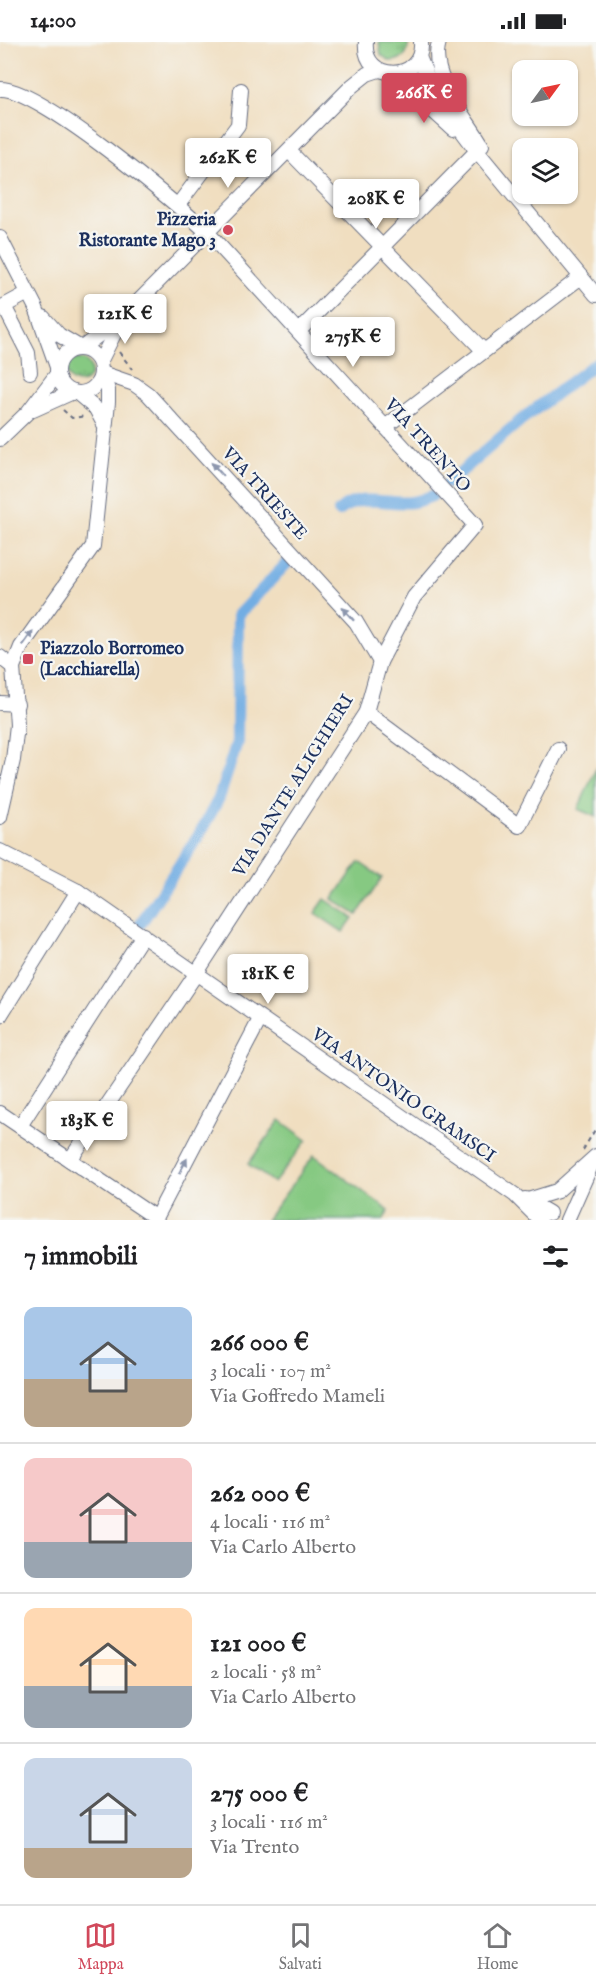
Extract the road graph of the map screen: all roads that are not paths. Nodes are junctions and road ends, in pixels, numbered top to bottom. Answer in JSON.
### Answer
{"nodes":[{"id":1,"x":421,"y":42,"type":"edge"},
{"id":2,"x":439,"y":42,"type":"edge"},
{"id":3,"x":366,"y":46,"type":"edge"},
{"id":4,"x":419,"y":57,"type":"junction"},
{"id":5,"x":386,"y":72,"type":"junction"},
{"id":6,"x":352,"y":86,"type":"junction"},
{"id":7,"x":0,"y":89,"type":"edge"},
{"id":8,"x":241,"y":90,"type":"dead end"},
{"id":9,"x":289,"y":151,"type":"junction"},
{"id":10,"x":477,"y":151,"type":"junction"},
{"id":11,"x":506,"y":185,"type":"junction"},
{"id":12,"x":178,"y":205,"type":"junction"},
{"id":13,"x":207,"y":232,"type":"junction"},
{"id":14,"x":0,"y":238,"type":"edge"},
{"id":15,"x":381,"y":247,"type":"junction"},
{"id":16,"x":581,"y":277,"type":"junction"},
{"id":17,"x":28,"y":293,"type":"junction"},
{"id":18,"x":596,"y":296,"type":"edge"},
{"id":19,"x":36,"y":308,"type":"junction"},
{"id":20,"x":126,"y":314,"type":"junction"},
{"id":21,"x":299,"y":331,"type":"junction"},
{"id":22,"x":82,"y":348,"type":"junction"},
{"id":23,"x":483,"y":351,"type":"junction"},
{"id":24,"x":101,"y":369,"type":"junction"},
{"id":25,"x":57,"y":371,"type":"junction"},
{"id":26,"x":30,"y":372,"type":"dead end"},
{"id":27,"x":75,"y":392,"type":"junction"},
{"id":28,"x":28,"y":412,"type":"junction"},
{"id":29,"x":0,"y":418,"type":"edge"},
{"id":30,"x":12,"y":426,"type":"junction"},
{"id":31,"x":105,"y":426,"type":"junction"},
{"id":32,"x":385,"y":427,"type":"junction"},
{"id":33,"x":0,"y":439,"type":"edge"},
{"id":34,"x":475,"y":525,"type":"joint"},
{"id":35,"x":0,"y":657,"type":"edge"},
{"id":36,"x":380,"y":662,"type":"junction"},
{"id":37,"x":13,"y":667,"type":"junction"},
{"id":38,"x":0,"y":702,"type":"edge"},
{"id":39,"x":17,"y":704,"type":"junction"},
{"id":40,"x":366,"y":712,"type":"junction"},
{"id":41,"x":558,"y":749,"type":"dead end"},
{"id":42,"x":0,"y":817,"type":"edge"},
{"id":43,"x":0,"y":851,"type":"edge"},
{"id":44,"x":78,"y":891,"type":"junction"},
{"id":45,"x":143,"y":935,"type":"junction"},
{"id":46,"x":196,"y":974,"type":"junction"},
{"id":47,"x":0,"y":1016,"type":"edge"},
{"id":48,"x":260,"y":1019,"type":"junction"},
{"id":49,"x":0,"y":1113,"type":"edge"},
{"id":50,"x":20,"y":1126,"type":"junction"},
{"id":51,"x":596,"y":1155,"type":"edge"},
{"id":52,"x":70,"y":1160,"type":"junction"},
{"id":53,"x":563,"y":1186,"type":"junction"},
{"id":54,"x":521,"y":1197,"type":"junction"},
{"id":55,"x":545,"y":1216,"type":"edge"},
{"id":56,"x":567,"y":1220,"type":"edge"}],
"edges":[{"from":1,"to":4,"type":"street"},
{"from":2,"to":11,"type":"street"},
{"from":3,"to":5,"type":"street"},
{"from":3,"to":6,"type":"street"},
{"from":4,"to":5,"type":"street"},
{"from":4,"to":10,"type":"street"},
{"from":5,"to":6,"type":"street"},
{"from":5,"to":10,"type":"street"},
{"from":6,"to":9,"type":"street"},
{"from":7,"to":12,"type":"street","name":"VIA TRENTO"},
{"from":8,"to":12,"type":"street"},
{"from":9,"to":13,"type":"street"},
{"from":9,"to":15,"type":"street"},
{"from":10,"to":11,"type":"street"},
{"from":10,"to":15,"type":"street"},
{"from":11,"to":16,"type":"street"},
{"from":12,"to":13,"type":"street","name":"VIA TRENTO"},
{"from":13,"to":20,"type":"street"},
{"from":13,"to":21,"type":"street","name":"VIA TRENTO"},
{"from":14,"to":17,"type":"street"},
{"from":15,"to":21,"type":"street"},
{"from":15,"to":23,"type":"street"},
{"from":16,"to":18,"type":"street"},
{"from":16,"to":23,"type":"street"},
{"from":17,"to":19,"type":"street"},
{"from":17,"to":26,"type":"street"},
{"from":19,"to":22,"type":"street"},
{"from":19,"to":25,"type":"street"},
{"from":20,"to":22,"type":"street"},
{"from":20,"to":24,"type":"street"},
{"from":21,"to":32,"type":"street","name":"VIA TRENTO"},
{"from":22,"to":24,"type":"street"},
{"from":22,"to":25,"type":"street"},
{"from":23,"to":32,"type":"street"},
{"from":24,"to":27,"type":"street"},
{"from":24,"to":31,"type":"street"},
{"from":36,"to":24,"type":"street","name":"VIA TRIESTE","one_way":true},
{"from":25,"to":27,"type":"street"},
{"from":25,"to":28,"type":"street"},
{"from":27,"to":28,"type":"street"},
{"from":27,"to":31,"type":"street"},
{"from":28,"to":30,"type":"street"},
{"from":29,"to":30,"type":"street"},
{"from":30,"to":33,"type":"street"},
{"from":37,"to":31,"type":"street","one_way":true},
{"from":32,"to":34,"type":"street","name":"VIA TRENTO"},
{"from":34,"to":36,"type":"street","name":"VIA DANTE ALIGHIERI"},
{"from":35,"to":37,"type":"street"},
{"from":36,"to":40,"type":"street","name":"VIA DANTE ALIGHIERI"},
{"from":37,"to":39,"type":"street"},
{"from":38,"to":39,"type":"street"},
{"from":39,"to":42,"type":"street"},
{"from":40,"to":41,"type":"street"},
{"from":40,"to":46,"type":"street","name":"VIA DANTE ALIGHIERI"},
{"from":43,"to":44,"type":"street","name":"VIA ANTONIO GRAMSCI"},
{"from":44,"to":45,"type":"street","name":"VIA ANTONIO GRAMSCI"},
{"from":44,"to":47,"type":"street"},
{"from":45,"to":46,"type":"street","name":"VIA ANTONIO GRAMSCI"},
{"from":45,"to":50,"type":"street"},
{"from":46,"to":48,"type":"street","name":"VIA ANTONIO GRAMSCI"},
{"from":46,"to":52,"type":"street","name":"VIA DANTE ALIGHIERI"},
{"from":52,"to":48,"type":"street","one_way":true},
{"from":48,"to":54,"type":"street","name":"VIA ANTONIO GRAMSCI"},
{"from":49,"to":50,"type":"street"},
{"from":50,"to":52,"type":"street"},
{"from":51,"to":53,"type":"street"},
{"from":51,"to":56,"type":"street"},
{"from":53,"to":54,"type":"street"},
{"from":53,"to":55,"type":"street"},
{"from":54,"to":55,"type":"street","name":"VIA ANTONIO GRAMSCI"},
{"from":55,"to":56,"type":"street","name":"VIA ANTONIO GRAMSCI"}]}
